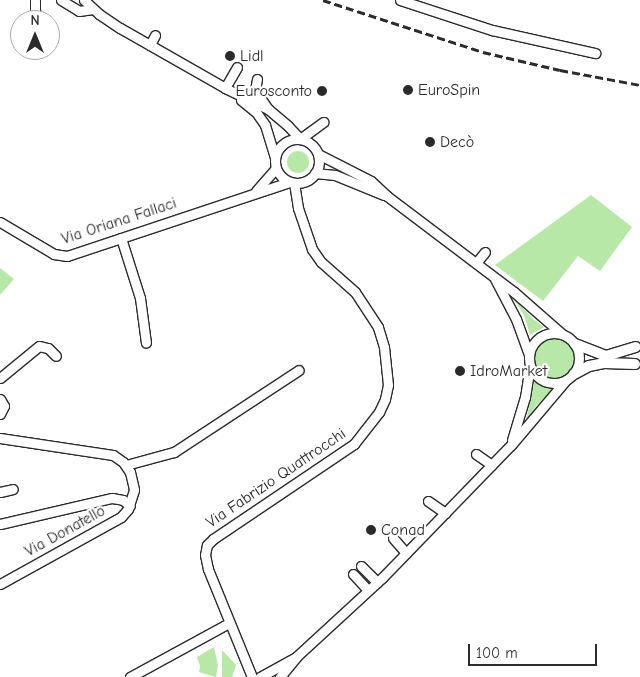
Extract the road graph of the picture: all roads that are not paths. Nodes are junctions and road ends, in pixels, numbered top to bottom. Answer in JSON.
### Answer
{"nodes":[{"id":1,"x":61,"y":0,"type":"edge"},
{"id":2,"x":84,"y":0,"type":"edge"},
{"id":3,"x":400,"y":0,"type":"edge"},
{"id":4,"x":93,"y":9,"type":"junction"},
{"id":5,"x":155,"y":35,"type":"dead end"},
{"id":6,"x":150,"y":45,"type":"junction"},
{"id":7,"x":595,"y":54,"type":"dead end"},
{"id":8,"x":237,"y":68,"type":"dead end"},
{"id":9,"x":257,"y":79,"type":"dead end"},
{"id":10,"x":226,"y":88,"type":"junction"},
{"id":11,"x":268,"y":109,"type":"junction"},
{"id":12,"x":323,"y":122,"type":"dead end"},
{"id":13,"x":305,"y":138,"type":"junction"},
{"id":14,"x":318,"y":154,"type":"junction"},
{"id":15,"x":275,"y":158,"type":"junction"},
{"id":16,"x":276,"y":168,"type":"junction"},
{"id":17,"x":315,"y":173,"type":"junction"},
{"id":18,"x":292,"y":182,"type":"junction"},
{"id":19,"x":254,"y":192,"type":"junction"},
{"id":20,"x":387,"y":196,"type":"junction"},
{"id":21,"x":0,"y":222,"type":"edge"},
{"id":22,"x":121,"y":238,"type":"junction"},
{"id":23,"x":485,"y":252,"type":"dead end"},
{"id":24,"x":476,"y":263,"type":"junction"},
{"id":25,"x":494,"y":276,"type":"junction"},
{"id":26,"x":562,"y":334,"type":"junction"},
{"id":27,"x":146,"y":343,"type":"dead end"},
{"id":28,"x":576,"y":344,"type":"junction"},
{"id":29,"x":638,"y":345,"type":"edge"},
{"id":30,"x":529,"y":355,"type":"junction"},
{"id":31,"x":56,"y":356,"type":"dead end"},
{"id":32,"x":530,"y":366,"type":"junction"},
{"id":33,"x":638,"y":366,"type":"edge"},
{"id":34,"x":299,"y":370,"type":"dead end"},
{"id":35,"x":570,"y":377,"type":"junction"},
{"id":36,"x":0,"y":378,"type":"edge"},
{"id":37,"x":0,"y":399,"type":"edge"},
{"id":38,"x":0,"y":414,"type":"edge"},
{"id":39,"x":0,"y":438,"type":"edge"},
{"id":40,"x":511,"y":445,"type":"junction"},
{"id":41,"x":476,"y":454,"type":"dead end"},
{"id":42,"x":492,"y":464,"type":"junction"},
{"id":43,"x":126,"y":465,"type":"junction"},
{"id":44,"x":13,"y":489,"type":"dead end"},
{"id":45,"x":0,"y":492,"type":"edge"},
{"id":46,"x":428,"y":501,"type":"dead end"},
{"id":47,"x":130,"y":506,"type":"junction"},
{"id":48,"x":445,"y":513,"type":"junction"},
{"id":49,"x":0,"y":524,"type":"edge"},
{"id":50,"x":393,"y":538,"type":"dead end"},
{"id":51,"x":406,"y":553,"type":"junction"},
{"id":52,"x":361,"y":566,"type":"dead end"},
{"id":53,"x":353,"y":574,"type":"dead end"},
{"id":54,"x":377,"y":582,"type":"junction"},
{"id":55,"x":0,"y":584,"type":"edge"},
{"id":56,"x":368,"y":590,"type":"junction"},
{"id":57,"x":229,"y":623,"type":"junction"},
{"id":58,"x":296,"y":656,"type":"junction"},
{"id":59,"x":130,"y":677,"type":"edge"},
{"id":60,"x":252,"y":677,"type":"edge"},
{"id":61,"x":260,"y":677,"type":"edge"},
{"id":62,"x":280,"y":677,"type":"edge"}],
"edges":[{"from":1,"to":4,"type":"street"},
{"from":2,"to":4,"type":"street"},
{"from":3,"to":7,"type":"street"},
{"from":4,"to":6,"type":"street"},
{"from":5,"to":6,"type":"street"},
{"from":6,"to":10,"type":"street"},
{"from":8,"to":10,"type":"street"},
{"from":9,"to":11,"type":"street"},
{"from":10,"to":11,"type":"street"},
{"from":10,"to":15,"type":"street"},
{"from":11,"to":13,"type":"street"},
{"from":12,"to":13,"type":"street"},
{"from":13,"to":14,"type":"street"},
{"from":13,"to":15,"type":"street"},
{"from":14,"to":17,"type":"street"},
{"from":14,"to":20,"type":"street"},
{"from":15,"to":16,"type":"street"},
{"from":16,"to":18,"type":"street"},
{"from":16,"to":19,"type":"street","name":"Via Oriana Fallaci"},
{"from":17,"to":18,"type":"street"},
{"from":17,"to":20,"type":"street"},
{"from":18,"to":19,"type":"street","name":"Via Oriana Fallaci"},
{"from":18,"to":57,"type":"street","name":"Via Fabrizio Quattrocchi"},
{"from":19,"to":22,"type":"street","name":"Via Oriana Fallaci"},
{"from":20,"to":24,"type":"street"},
{"from":21,"to":22,"type":"street","name":"Via Oriana Fallaci"},
{"from":22,"to":27,"type":"street"},
{"from":23,"to":24,"type":"street"},
{"from":24,"to":25,"type":"street"},
{"from":25,"to":26,"type":"street"},
{"from":25,"to":30,"type":"street"},
{"from":26,"to":28,"type":"street"},
{"from":26,"to":30,"type":"street"},
{"from":28,"to":29,"type":"street"},
{"from":28,"to":35,"type":"street"},
{"from":29,"to":33,"type":"street"},
{"from":30,"to":32,"type":"street"},
{"from":31,"to":36,"type":"street"},
{"from":32,"to":35,"type":"street"},
{"from":32,"to":40,"type":"street"},
{"from":33,"to":35,"type":"street"},
{"from":34,"to":43,"type":"street"},
{"from":35,"to":40,"type":"street"},
{"from":37,"to":38,"type":"street"},
{"from":39,"to":43,"type":"street"},
{"from":40,"to":42,"type":"street"},
{"from":41,"to":42,"type":"street"},
{"from":42,"to":48,"type":"street"},
{"from":43,"to":47,"type":"street"},
{"from":44,"to":45,"type":"street"},
{"from":46,"to":48,"type":"street"},
{"from":47,"to":49,"type":"street"},
{"from":47,"to":55,"type":"street","name":"Via Donatello"},
{"from":48,"to":51,"type":"street"},
{"from":50,"to":51,"type":"street"},
{"from":51,"to":54,"type":"street"},
{"from":52,"to":54,"type":"street"},
{"from":53,"to":56,"type":"street"},
{"from":54,"to":56,"type":"street"},
{"from":56,"to":58,"type":"street"},
{"from":57,"to":59,"type":"street"},
{"from":57,"to":60,"type":"street","name":"Via Fabrizio Quattrocchi"},
{"from":58,"to":61,"type":"street"},
{"from":58,"to":62,"type":"street"}]}
